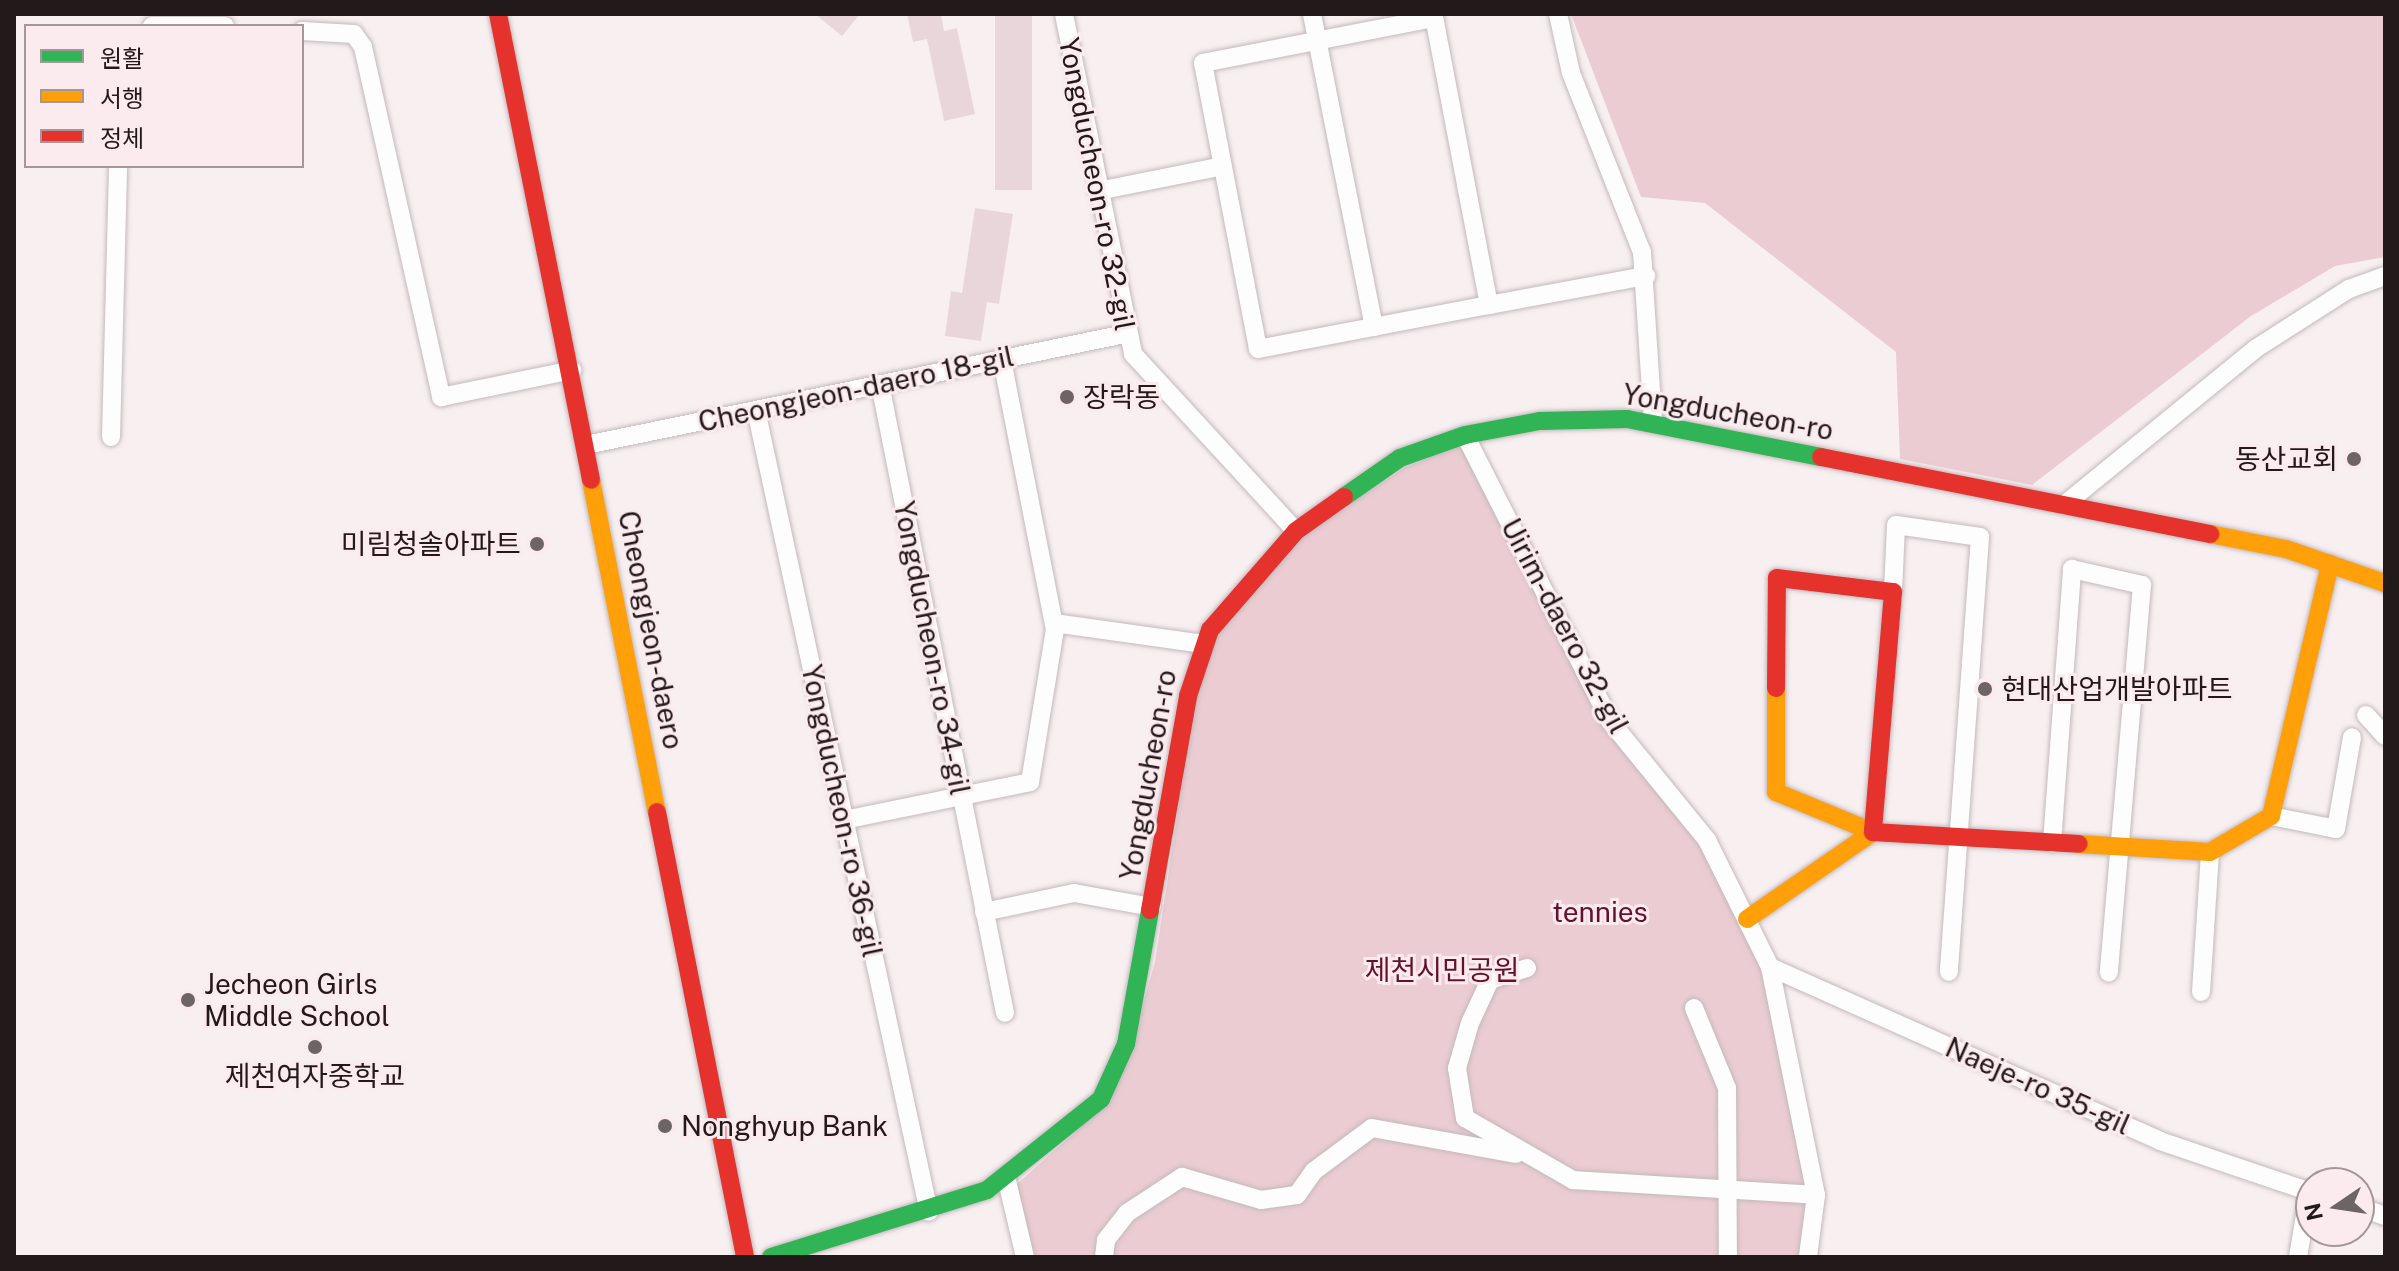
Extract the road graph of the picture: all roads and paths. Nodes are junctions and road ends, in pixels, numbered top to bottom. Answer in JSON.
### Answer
{"nodes":[{"id":1,"x":498,"y":14,"type":"edge"},
{"id":2,"x":1064,"y":14,"type":"edge"},
{"id":3,"x":1312,"y":14,"type":"edge"},
{"id":4,"x":1558,"y":14,"type":"edge"},
{"id":5,"x":304,"y":31,"type":"edge"},
{"id":6,"x":1318,"y":41,"type":"junction"},
{"id":7,"x":1223,"y":166,"type":"junction"},
{"id":8,"x":118,"y":168,"type":"edge"},
{"id":9,"x":1098,"y":191,"type":"junction"},
{"id":10,"x":1646,"y":276,"type":"junction"},
{"id":11,"x":2385,"y":276,"type":"edge"},
{"id":12,"x":1489,"y":305,"type":"junction"},
{"id":13,"x":1374,"y":327,"type":"junction"},
{"id":14,"x":1125,"y":334,"type":"junction"},
{"id":15,"x":1002,"y":359,"type":"junction"},
{"id":16,"x":572,"y":370,"type":"junction"},
{"id":17,"x":880,"y":384,"type":"junction"},
{"id":18,"x":756,"y":410,"type":"junction"},
{"id":19,"x":1653,"y":423,"type":"junction"},
{"id":20,"x":1465,"y":435,"type":"junction"},
{"id":21,"x":111,"y":437,"type":"dead end"},
{"id":22,"x":586,"y":445,"type":"junction"},
{"id":23,"x":2064,"y":505,"type":"junction"},
{"id":24,"x":1296,"y":531,"type":"junction"},
{"id":25,"x":2330,"y":564,"type":"junction"},
{"id":26,"x":2385,"y":583,"type":"edge"},
{"id":27,"x":1893,"y":592,"type":"junction"},
{"id":28,"x":1054,"y":623,"type":"junction"},
{"id":29,"x":1204,"y":644,"type":"junction"},
{"id":30,"x":2366,"y":715,"type":"dead end"},
{"id":31,"x":2385,"y":736,"type":"edge"},
{"id":32,"x":2352,"y":737,"type":"dead end"},
{"id":33,"x":961,"y":796,"type":"junction"},
{"id":34,"x":2271,"y":816,"type":"junction"},
{"id":35,"x":844,"y":820,"type":"junction"},
{"id":36,"x":1873,"y":832,"type":"junction"},
{"id":37,"x":1954,"y":837,"type":"junction"},
{"id":38,"x":2052,"y":843,"type":"junction"},
{"id":39,"x":2118,"y":847,"type":"junction"},
{"id":40,"x":2210,"y":852,"type":"junction"},
{"id":41,"x":1152,"y":907,"type":"junction"},
{"id":42,"x":984,"y":912,"type":"junction"},
{"id":43,"x":1747,"y":919,"type":"junction"},
{"id":44,"x":1770,"y":967,"type":"junction"},
{"id":45,"x":1527,"y":968,"type":"dead end"},
{"id":46,"x":1949,"y":972,"type":"dead end"},
{"id":47,"x":2109,"y":973,"type":"dead end"},
{"id":48,"x":2201,"y":992,"type":"dead end"},
{"id":49,"x":1694,"y":1008,"type":"dead end"},
{"id":50,"x":1005,"y":1013,"type":"dead end"},
{"id":51,"x":1522,"y":1155,"type":"junction"},
{"id":52,"x":1007,"y":1181,"type":"junction"},
{"id":53,"x":2295,"y":1186,"type":"edge"},
{"id":54,"x":1728,"y":1194,"type":"junction"},
{"id":55,"x":1816,"y":1195,"type":"junction"},
{"id":56,"x":929,"y":1212,"type":"junction"},
{"id":57,"x":745,"y":1257,"type":"edge"},
{"id":58,"x":771,"y":1257,"type":"edge"},
{"id":59,"x":1025,"y":1257,"type":"edge"},
{"id":60,"x":1104,"y":1257,"type":"edge"},
{"id":61,"x":1728,"y":1257,"type":"edge"},
{"id":62,"x":1808,"y":1257,"type":"edge"}],
"edges":[{"from":1,"to":16,"type":"street","name":"Cheongjeon-daero"},
{"from":2,"to":9,"type":"street","name":"Yongducheon-ro 32-gil"},
{"from":3,"to":6,"type":"street"},
{"from":4,"to":10,"type":"street"},
{"from":5,"to":16,"type":"street"},
{"from":6,"to":7,"type":"street"},
{"from":6,"to":12,"type":"street"},
{"from":6,"to":13,"type":"street"},
{"from":7,"to":9,"type":"street"},
{"from":7,"to":13,"type":"street"},
{"from":8,"to":21,"type":"street"},
{"from":9,"to":14,"type":"street","name":"Yongducheon-ro 32-gil"},
{"from":10,"to":12,"type":"street"},
{"from":10,"to":19,"type":"street"},
{"from":11,"to":23,"type":"street"},
{"from":12,"to":13,"type":"street"},
{"from":14,"to":15,"type":"street","name":"Cheongjeon-daero 18-gil"},
{"from":14,"to":24,"type":"street","name":"Yongducheon-ro 32-gil"},
{"from":15,"to":17,"type":"street","name":"Cheongjeon-daero 18-gil"},
{"from":15,"to":28,"type":"street"},
{"from":16,"to":22,"type":"street","name":"Cheongjeon-daero"},
{"from":17,"to":18,"type":"street","name":"Cheongjeon-daero 18-gil"},
{"from":17,"to":33,"type":"street","name":"Yongducheon-ro 34-gil"},
{"from":18,"to":22,"type":"street","name":"Cheongjeon-daero 18-gil"},
{"from":18,"to":35,"type":"street","name":"Yongducheon-ro 36-gil"},
{"from":19,"to":20,"type":"street","name":"Yongducheon-ro"},
{"from":19,"to":23,"type":"street","name":"Yongducheon-ro"},
{"from":20,"to":24,"type":"street","name":"Yongducheon-ro"},
{"from":20,"to":43,"type":"street","name":"Uirim-daero 32-gil"},
{"from":22,"to":57,"type":"street","name":"Cheongjeon-daero"},
{"from":23,"to":25,"type":"street","name":"Yongducheon-ro"},
{"from":24,"to":29,"type":"street","name":"Yongducheon-ro"},
{"from":25,"to":26,"type":"street","name":"Yongducheon-ro"},
{"from":25,"to":34,"type":"street"},
{"from":27,"to":36,"type":"street"},
{"from":27,"to":36,"type":"street"},
{"from":27,"to":37,"type":"street"},
{"from":28,"to":29,"type":"street"},
{"from":28,"to":33,"type":"street"},
{"from":29,"to":41,"type":"street","name":"Yongducheon-ro"},
{"from":30,"to":31,"type":"street"},
{"from":32,"to":34,"type":"street"},
{"from":33,"to":35,"type":"street"},
{"from":33,"to":42,"type":"street","name":"Yongducheon-ro 34-gil"},
{"from":34,"to":40,"type":"street"},
{"from":35,"to":56,"type":"street","name":"Yongducheon-ro 36-gil"},
{"from":36,"to":37,"type":"street"},
{"from":36,"to":43,"type":"street"},
{"from":37,"to":38,"type":"street"},
{"from":37,"to":46,"type":"street"},
{"from":38,"to":39,"type":"street"},
{"from":38,"to":39,"type":"street"},
{"from":39,"to":40,"type":"street"},
{"from":39,"to":47,"type":"street"},
{"from":40,"to":48,"type":"street"},
{"from":41,"to":42,"type":"street"},
{"from":41,"to":52,"type":"street","name":"Yongducheon-ro"},
{"from":42,"to":50,"type":"street","name":"Yongducheon-ro 34-gil"},
{"from":43,"to":44,"type":"street","name":"Uirim-daero 32-gil"},
{"from":44,"to":53,"type":"street","name":"Naeje-ro 35-gil"},
{"from":44,"to":55,"type":"street","name":"Uirim-daero 32-gil"},
{"from":45,"to":51,"type":"street"},
{"from":49,"to":54,"type":"street"},
{"from":51,"to":54,"type":"street"},
{"from":51,"to":60,"type":"street"},
{"from":52,"to":56,"type":"street","name":"Yongducheon-ro"},
{"from":52,"to":59,"type":"street"},
{"from":54,"to":55,"type":"street"},
{"from":54,"to":61,"type":"street"},
{"from":55,"to":62,"type":"street","name":"Uirim-daero 32-gil"},
{"from":56,"to":58,"type":"street","name":"Yongducheon-ro"}]}
